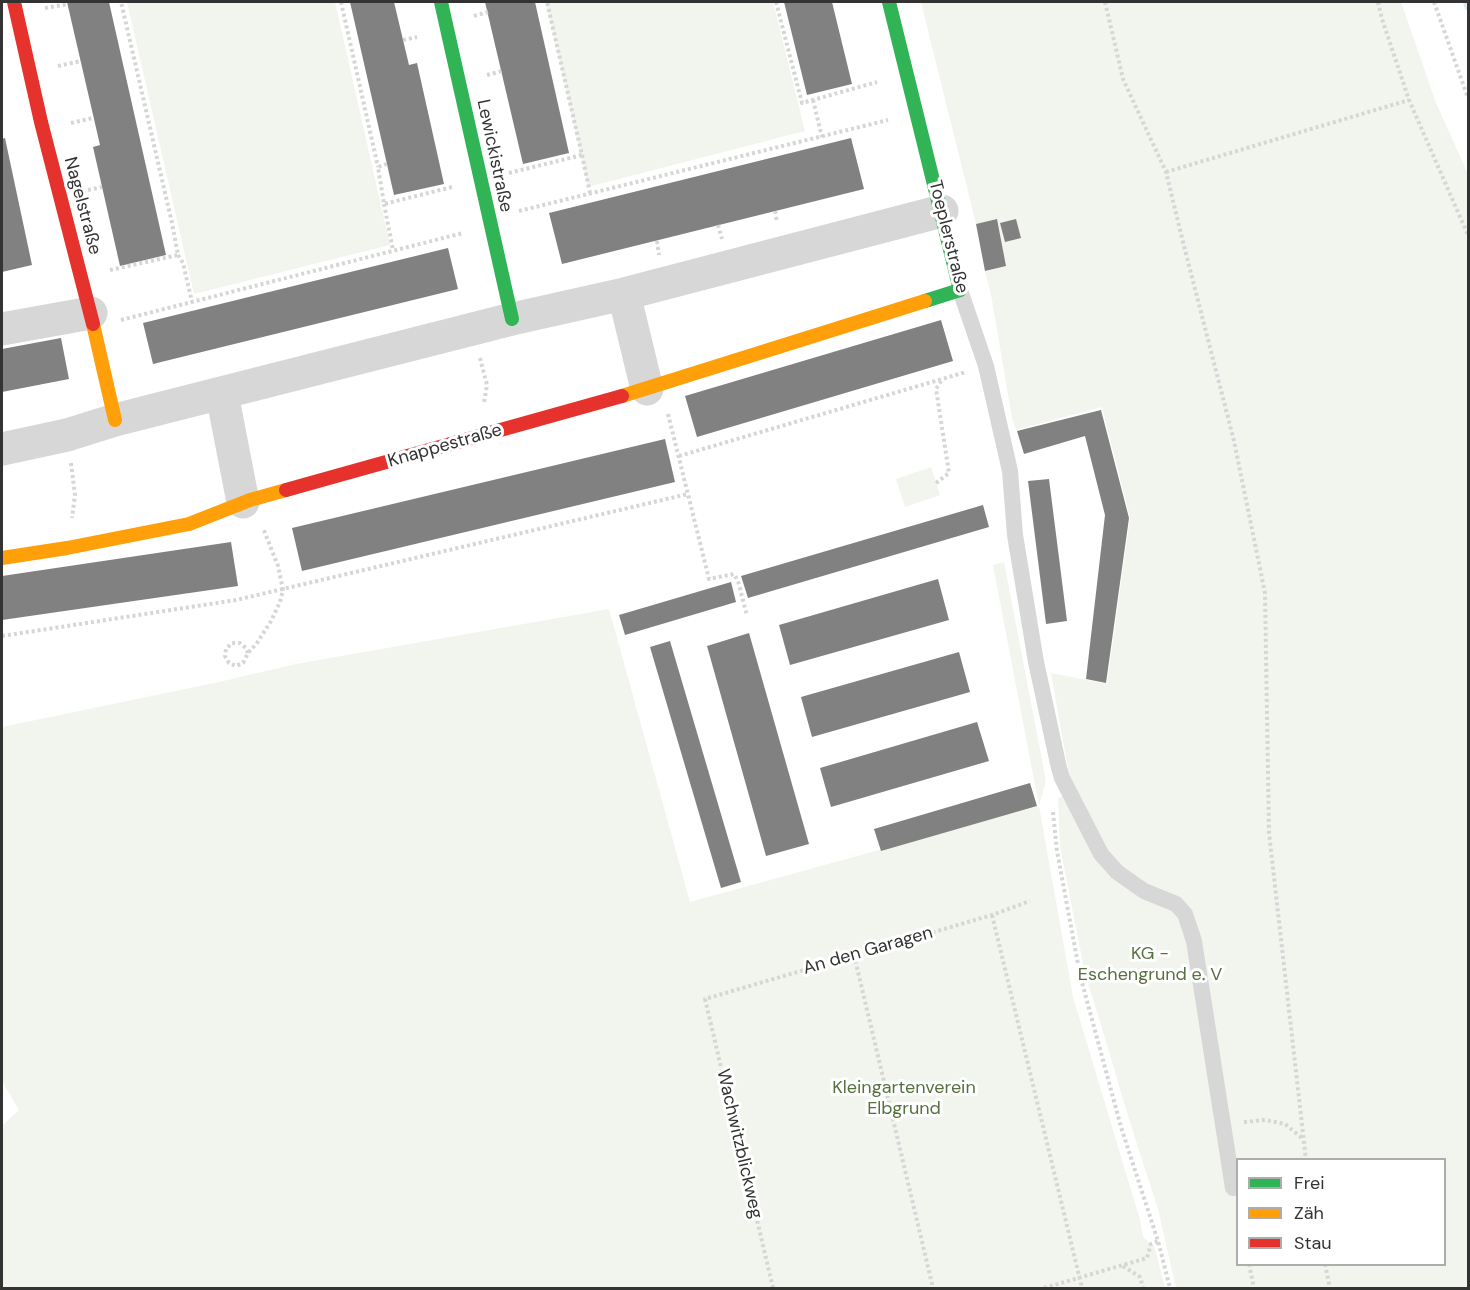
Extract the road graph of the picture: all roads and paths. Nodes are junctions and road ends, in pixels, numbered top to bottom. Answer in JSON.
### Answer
{"nodes":[{"id":1,"x":14,"y":2,"type":"edge"},
{"id":2,"x":121,"y":2,"type":"edge"},
{"id":3,"x":341,"y":2,"type":"edge"},
{"id":4,"x":441,"y":2,"type":"edge"},
{"id":5,"x":776,"y":2,"type":"edge"},
{"id":6,"x":890,"y":2,"type":"edge"},
{"id":7,"x":1105,"y":2,"type":"edge"},
{"id":8,"x":1378,"y":2,"type":"edge"},
{"id":9,"x":1434,"y":2,"type":"edge"},
{"id":10,"x":68,"y":4,"type":"dead end"},
{"id":11,"x":44,"y":8,"type":"dead end"},
{"id":12,"x":81,"y":61,"type":"dead end"},
{"id":13,"x":58,"y":66,"type":"dead end"},
{"id":14,"x":886,"y":79,"type":"dead end"},
{"id":15,"x":1468,"y":98,"type":"edge"},
{"id":16,"x":813,"y":100,"type":"junction"},
{"id":17,"x":1408,"y":100,"type":"junction"},
{"id":18,"x":93,"y":118,"type":"dead end"},
{"id":19,"x":894,"y":119,"type":"dead end"},
{"id":20,"x":71,"y":123,"type":"dead end"},
{"id":21,"x":822,"y":137,"type":"junction"},
{"id":22,"x":582,"y":155,"type":"dead end"},
{"id":23,"x":378,"y":167,"type":"dead end"},
{"id":24,"x":1166,"y":172,"type":"junction"},
{"id":25,"x":590,"y":194,"type":"junction"},
{"id":26,"x":384,"y":204,"type":"dead end"},
{"id":27,"x":942,"y":212,"type":"junction"},
{"id":28,"x":490,"y":222,"type":"junction"},
{"id":29,"x":1468,"y":236,"type":"edge"},
{"id":30,"x":393,"y":250,"type":"junction"},
{"id":31,"x":178,"y":255,"type":"junction"},
{"id":32,"x":102,"y":271,"type":"dead end"},
{"id":33,"x":960,"y":290,"type":"junction"},
{"id":34,"x":624,"y":294,"type":"junction"},
{"id":35,"x":192,"y":302,"type":"junction"},
{"id":36,"x":513,"y":319,"type":"junction"},
{"id":37,"x":93,"y":320,"type":"junction"},
{"id":38,"x":2,"y":329,"type":"edge"},
{"id":39,"x":473,"y":329,"type":"junction"},
{"id":40,"x":986,"y":366,"type":"junction"},
{"id":41,"x":942,"y":380,"type":"junction"},
{"id":42,"x":654,"y":387,"type":"junction"},
{"id":43,"x":222,"y":394,"type":"junction"},
{"id":44,"x":115,"y":420,"type":"junction"},
{"id":45,"x":67,"y":435,"type":"junction"},
{"id":46,"x":478,"y":436,"type":"junction"},
{"id":47,"x":2,"y":449,"type":"edge"},
{"id":48,"x":679,"y":456,"type":"junction"},
{"id":49,"x":936,"y":483,"type":"dead end"},
{"id":50,"x":688,"y":494,"type":"junction"},
{"id":51,"x":246,"y":501,"type":"junction"},
{"id":52,"x":67,"y":548,"type":"junction"},
{"id":53,"x":2,"y":558,"type":"edge"},
{"id":54,"x":283,"y":590,"type":"junction"},
{"id":55,"x":747,"y":616,"type":"dead end"},
{"id":56,"x":2,"y":636,"type":"edge"},
{"id":57,"x":248,"y":653,"type":"junction"},
{"id":58,"x":1059,"y":768,"type":"junction"},
{"id":59,"x":1030,"y":901,"type":"dead end"},
{"id":60,"x":992,"y":915,"type":"junction"},
{"id":61,"x":854,"y":955,"type":"junction"},
{"id":62,"x":705,"y":999,"type":"joint"},
{"id":63,"x":1223,"y":1125,"type":"junction"},
{"id":64,"x":1303,"y":1140,"type":"junction"},
{"id":65,"x":1305,"y":1158,"type":"edge"},
{"id":66,"x":1233,"y":1188,"type":"dead end"},
{"id":67,"x":1158,"y":1241,"type":"junction"},
{"id":68,"x":1123,"y":1266,"type":"junction"},
{"id":69,"x":1249,"y":1266,"type":"edge"},
{"id":70,"x":1325,"y":1266,"type":"edge"},
{"id":71,"x":1079,"y":1278,"type":"junction"},
{"id":72,"x":773,"y":1288,"type":"edge"},
{"id":73,"x":933,"y":1288,"type":"edge"},
{"id":74,"x":1044,"y":1288,"type":"edge"},
{"id":75,"x":1082,"y":1288,"type":"edge"},
{"id":76,"x":1143,"y":1288,"type":"edge"},
{"id":77,"x":1170,"y":1288,"type":"edge"},
{"id":78,"x":1254,"y":1288,"type":"edge"},
{"id":79,"x":1330,"y":1288,"type":"edge"}],
"edges":[{"from":1,"to":37,"type":"street","name":"Nagelstraße"},
{"from":2,"to":31,"type":"path"},
{"from":3,"to":23,"type":"path"},
{"from":4,"to":28,"type":"street","name":"Lewickistraße"},
{"from":5,"to":16,"type":"path"},
{"from":6,"to":27,"type":"street","name":"Toeplerstraße"},
{"from":7,"to":24,"type":"path"},
{"from":8,"to":17,"type":"path"},
{"from":9,"to":15,"type":"path"},
{"from":10,"to":11,"type":"path"},
{"from":12,"to":13,"type":"path"},
{"from":14,"to":16,"type":"path"},
{"from":16,"to":21,"type":"path"},
{"from":17,"to":24,"type":"path"},
{"from":17,"to":29,"type":"path"},
{"from":18,"to":20,"type":"path"},
{"from":19,"to":21,"type":"path"},
{"from":21,"to":25,"type":"path"},
{"from":22,"to":25,"type":"path"},
{"from":24,"to":64,"type":"path"},
{"from":25,"to":28,"type":"path"},
{"from":26,"to":30,"type":"path"},
{"from":27,"to":33,"type":"street","name":"Toeplerstraße"},
{"from":27,"to":34,"type":"street"},
{"from":28,"to":30,"type":"path"},
{"from":28,"to":36,"type":"street","name":"Lewickistraße"},
{"from":30,"to":35,"type":"path"},
{"from":31,"to":32,"type":"path"},
{"from":31,"to":35,"type":"path"},
{"from":33,"to":40,"type":"lane","name":"Toeplerstraße"},
{"from":33,"to":42,"type":"street","name":"Knappestraße"},
{"from":34,"to":36,"type":"street"},
{"from":34,"to":42,"type":"street"},
{"from":35,"to":37,"type":"path"},
{"from":36,"to":39,"type":"street"},
{"from":37,"to":38,"type":"street"},
{"from":37,"to":44,"type":"street","name":"Nagelstraße"},
{"from":39,"to":43,"type":"street"},
{"from":39,"to":46,"type":"path"},
{"from":40,"to":41,"type":"path"},
{"from":40,"to":58,"type":"lane","name":"Toeplerstraße"},
{"from":41,"to":48,"type":"path"},
{"from":41,"to":49,"type":"path"},
{"from":42,"to":46,"type":"street","name":"Knappestraße"},
{"from":42,"to":48,"type":"path"},
{"from":43,"to":44,"type":"street"},
{"from":43,"to":51,"type":"street"},
{"from":44,"to":45,"type":"street"},
{"from":45,"to":47,"type":"street"},
{"from":45,"to":52,"type":"path"},
{"from":46,"to":51,"type":"street","name":"Knappestraße"},
{"from":48,"to":50,"type":"path"},
{"from":50,"to":54,"type":"path"},
{"from":50,"to":55,"type":"path"},
{"from":51,"to":52,"type":"street","name":"Knappestraße"},
{"from":51,"to":54,"type":"path"},
{"from":52,"to":53,"type":"street","name":"Knappestraße"},
{"from":54,"to":56,"type":"path"},
{"from":54,"to":57,"type":"path"},
{"from":57,"to":57,"type":"path"},
{"from":58,"to":63,"type":"lane","name":"Toeplerstraße"},
{"from":58,"to":67,"type":"path"},
{"from":59,"to":60,"type":"path","name":"An den Garagen"},
{"from":60,"to":61,"type":"path","name":"An den Garagen"},
{"from":60,"to":71,"type":"path"},
{"from":61,"to":62,"type":"path","name":"An den Garagen"},
{"from":61,"to":73,"type":"path"},
{"from":62,"to":72,"type":"path","name":"Wachwitzblickweg"},
{"from":63,"to":64,"type":"path"},
{"from":63,"to":66,"type":"lane","name":"Toeplerstraße"},
{"from":64,"to":65,"type":"path"},
{"from":67,"to":68,"type":"path"},
{"from":67,"to":77,"type":"path"},
{"from":68,"to":71,"type":"path"},
{"from":68,"to":76,"type":"path"},
{"from":69,"to":78,"type":"path"},
{"from":70,"to":79,"type":"path"},
{"from":71,"to":74,"type":"path"},
{"from":71,"to":75,"type":"path"}]}
